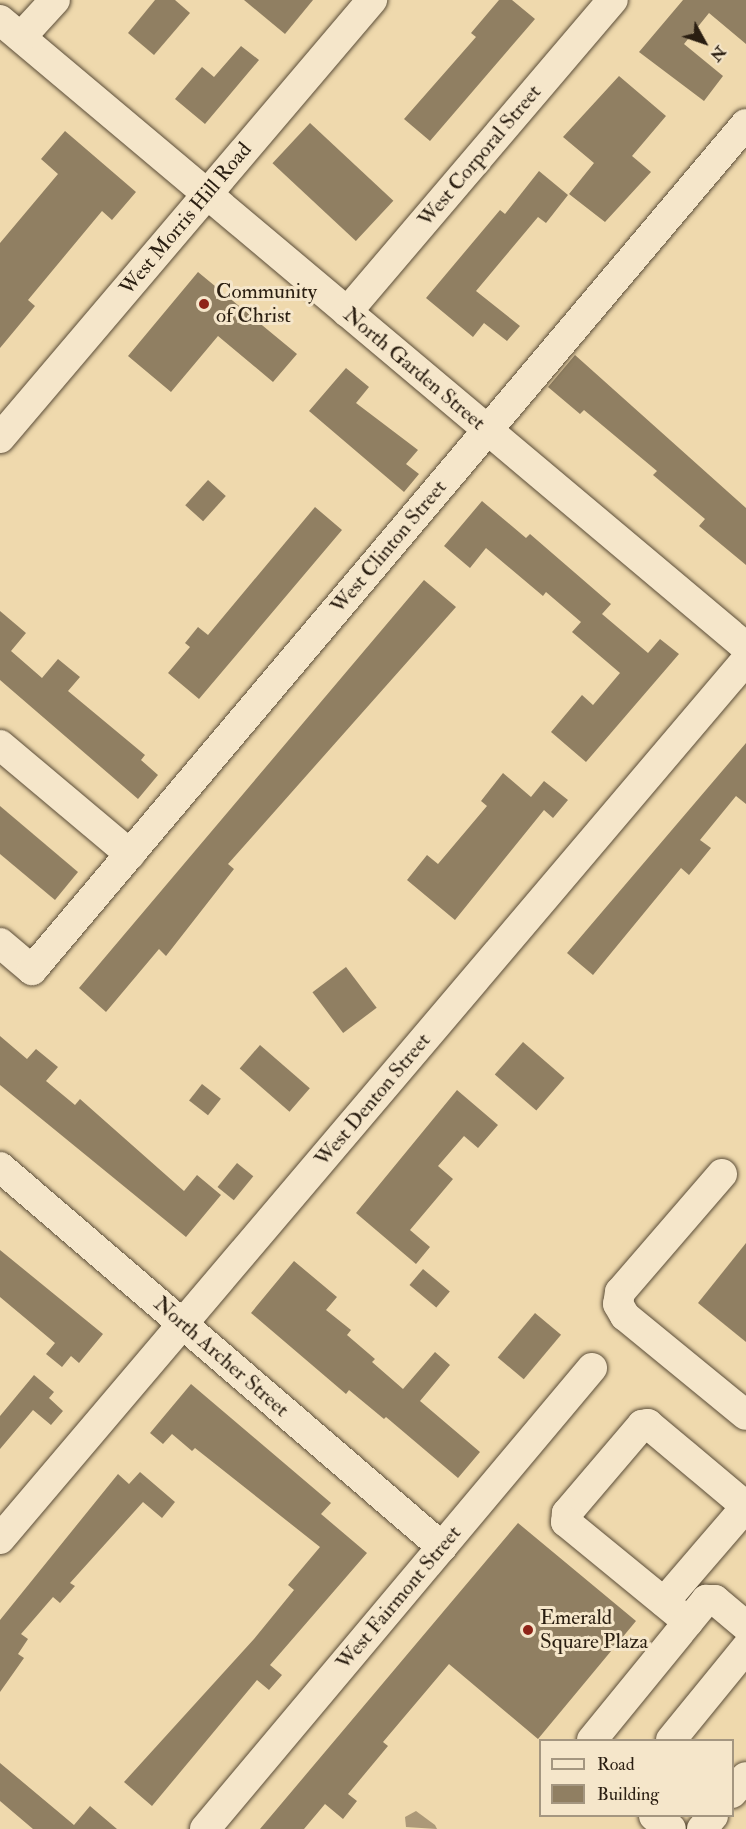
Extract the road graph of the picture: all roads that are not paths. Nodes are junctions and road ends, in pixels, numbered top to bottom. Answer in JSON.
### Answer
{"nodes":[{"id":1,"x":55,"y":0,"type":"edge"},
{"id":2,"x":372,"y":0,"type":"edge"},
{"id":3,"x":613,"y":0,"type":"edge"},
{"id":4,"x":11,"y":28,"type":"edge"},
{"id":5,"x":746,"y":124,"type":"edge"},
{"id":6,"x":207,"y":194,"type":"junction"},
{"id":7,"x":347,"y":312,"type":"junction"},
{"id":8,"x":488,"y":430,"type":"junction"},
{"id":9,"x":0,"y":438,"type":"edge"},
{"id":10,"x":746,"y":647,"type":"edge"},
{"id":11,"x":746,"y":660,"type":"edge"},
{"id":12,"x":0,"y":745,"type":"edge"},
{"id":13,"x":130,"y":854,"type":"junction"},
{"id":14,"x":0,"y":944,"type":"edge"},
{"id":15,"x":0,"y":1167,"type":"edge"},
{"id":16,"x":722,"y":1174,"type":"dead end"},
{"id":17,"x":183,"y":1324,"type":"junction"},
{"id":18,"x":592,"y":1368,"type":"dead end"},
{"id":19,"x":746,"y":1415,"type":"edge"},
{"id":20,"x":0,"y":1539,"type":"edge"},
{"id":21,"x":442,"y":1546,"type":"junction"},
{"id":22,"x":664,"y":1602,"type":"junction"},
{"id":23,"x":688,"y":1622,"type":"junction"},
{"id":24,"x":746,"y":1626,"type":"edge"},
{"id":25,"x":746,"y":1648,"type":"edge"},
{"id":26,"x":593,"y":1739,"type":"edge"},
{"id":27,"x":672,"y":1739,"type":"edge"},
{"id":28,"x":746,"y":1777,"type":"edge"},
{"id":29,"x":734,"y":1791,"type":"edge"},
{"id":30,"x":656,"y":1817,"type":"edge"},
{"id":31,"x":711,"y":1817,"type":"edge"},
{"id":32,"x":205,"y":1829,"type":"edge"},
{"id":33,"x":671,"y":1829,"type":"edge"},
{"id":34,"x":702,"y":1829,"type":"edge"}],
"edges":[{"from":1,"to":4,"type":"street"},
{"from":2,"to":6,"type":"street","name":"West Morris Hill Road"},
{"from":3,"to":7,"type":"street","name":"West Corporal Street"},
{"from":4,"to":6,"type":"street","name":"North Garden Street"},
{"from":5,"to":8,"type":"street","name":"West Clinton Street"},
{"from":6,"to":7,"type":"street","name":"North Garden Street"},
{"from":6,"to":9,"type":"street","name":"West Morris Hill Road"},
{"from":7,"to":8,"type":"street","name":"North Garden Street"},
{"from":8,"to":10,"type":"street","name":"North Garden Street"},
{"from":8,"to":13,"type":"street","name":"West Clinton Street"},
{"from":11,"to":17,"type":"street","name":"West Denton Street"},
{"from":12,"to":13,"type":"street"},
{"from":13,"to":14,"type":"street","name":"West Clinton Street"},
{"from":15,"to":17,"type":"street","name":"North Archer Street"},
{"from":16,"to":19,"type":"street"},
{"from":17,"to":20,"type":"street","name":"West Denton Street"},
{"from":17,"to":21,"type":"street","name":"North Archer Street"},
{"from":18,"to":21,"type":"street","name":"West Fairmont Street"},
{"from":21,"to":32,"type":"street","name":"West Fairmont Street"},
{"from":22,"to":22,"type":"street"},
{"from":22,"to":23,"type":"street"},
{"from":23,"to":24,"type":"street"},
{"from":23,"to":26,"type":"street"},
{"from":25,"to":27,"type":"street"},
{"from":28,"to":29,"type":"street"},
{"from":30,"to":33,"type":"street"},
{"from":31,"to":34,"type":"street"}]}
